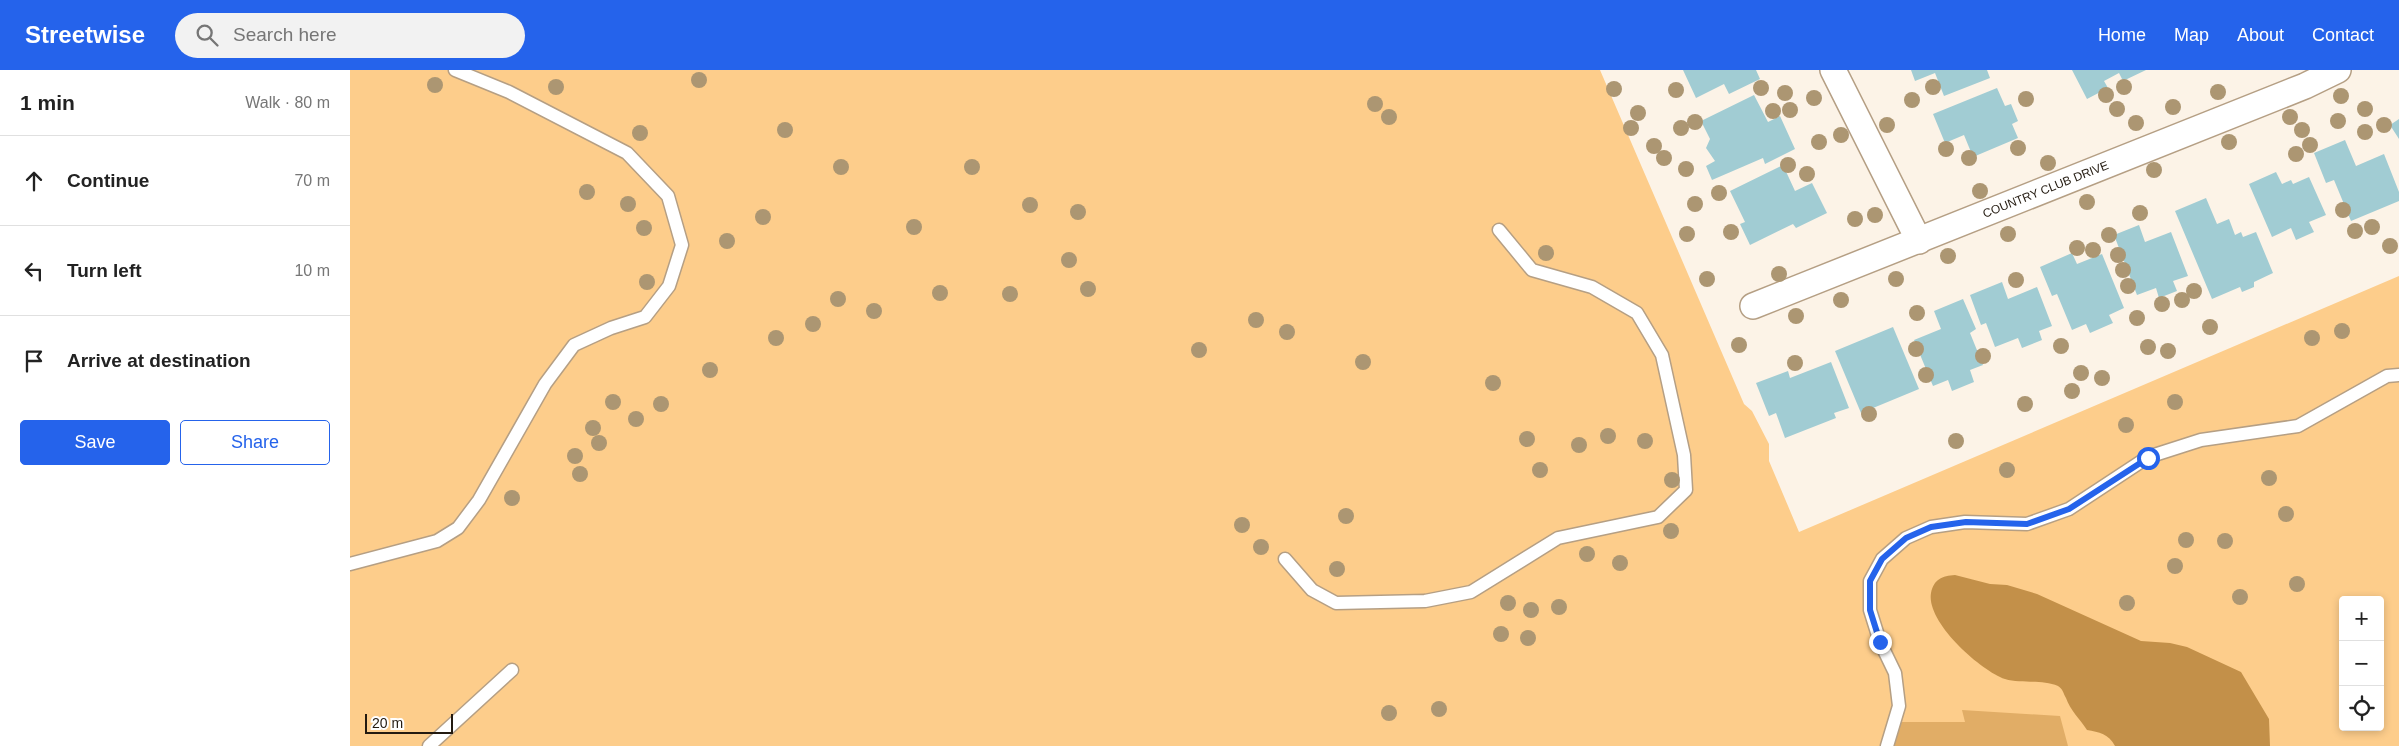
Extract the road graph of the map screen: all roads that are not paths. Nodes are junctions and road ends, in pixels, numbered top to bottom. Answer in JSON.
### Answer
{"nodes":[{"id":1,"x":455,"y":70,"type":"edge"},
{"id":2,"x":1833,"y":70,"type":"edge"},
{"id":3,"x":2338,"y":70,"type":"edge"},
{"id":4,"x":1499,"y":230,"type":"dead end"},
{"id":5,"x":1919,"y":241,"type":"junction"},
{"id":6,"x":1753,"y":306,"type":"dead end"},
{"id":7,"x":2399,"y":375,"type":"edge"},
{"id":8,"x":1285,"y":558,"type":"dead end"},
{"id":9,"x":350,"y":564,"type":"edge"},
{"id":10,"x":512,"y":670,"type":"dead end"},
{"id":11,"x":429,"y":746,"type":"edge"},
{"id":12,"x":1887,"y":746,"type":"edge"}],
"edges":[{"from":1,"to":9,"type":"lane"},
{"from":2,"to":5,"type":"street"},
{"from":3,"to":5,"type":"street","name":"COUNTRY CLUB DRIVE"},
{"from":4,"to":8,"type":"lane"},
{"from":5,"to":6,"type":"street","name":"COUNTRY CLUB DRIVE"},
{"from":7,"to":12,"type":"lane"},
{"from":10,"to":11,"type":"lane"}]}
